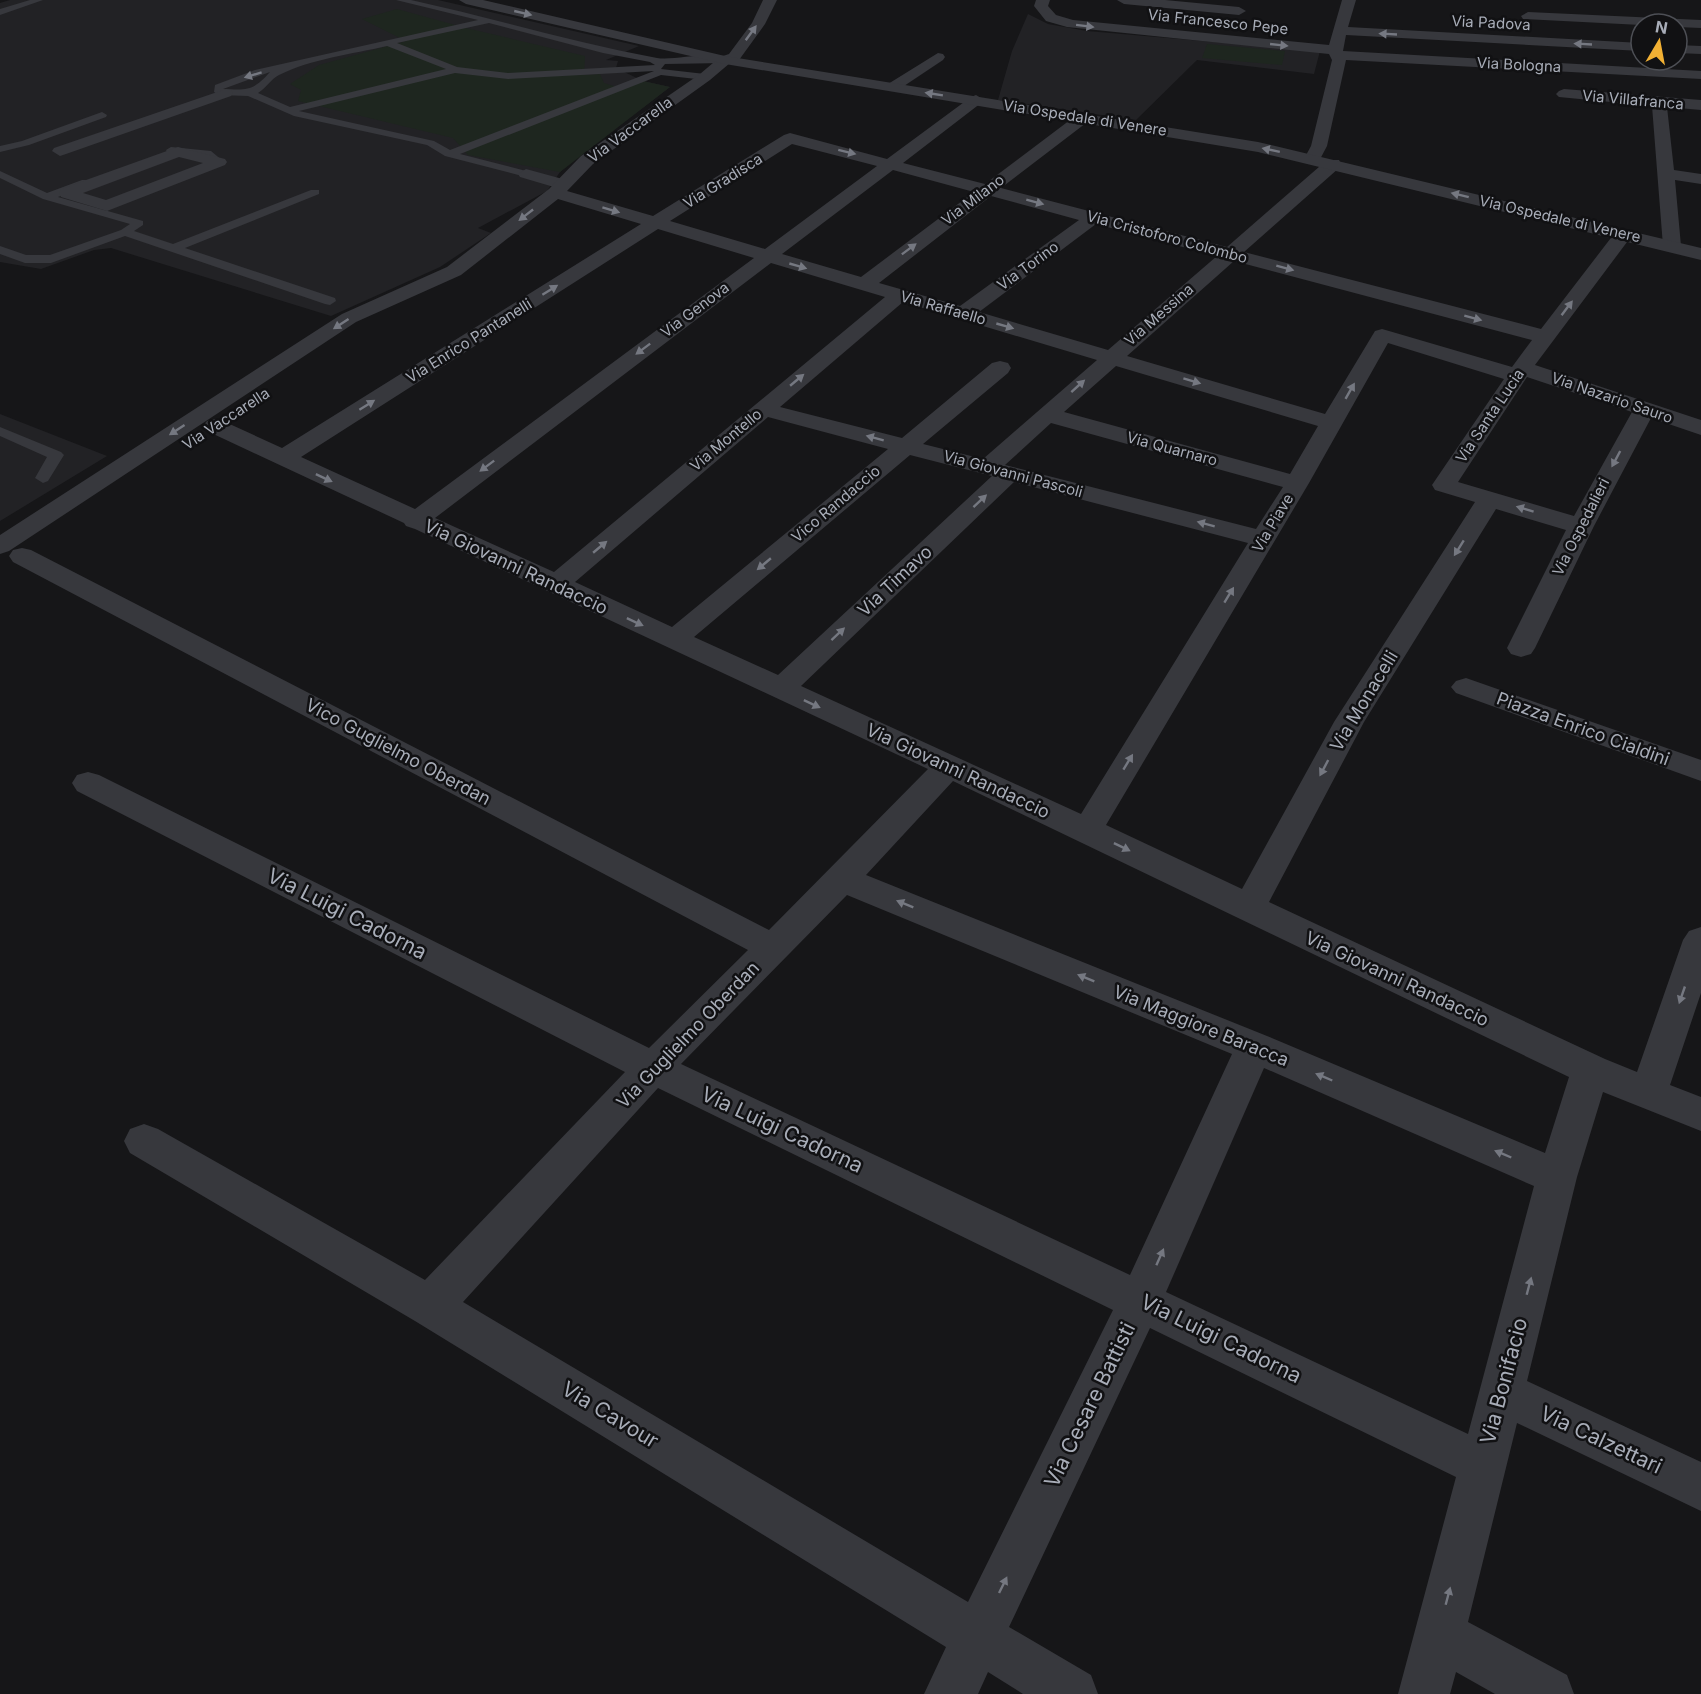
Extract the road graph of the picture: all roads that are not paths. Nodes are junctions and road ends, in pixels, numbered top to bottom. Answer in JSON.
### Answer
{"nodes":[{"id":1,"x":39,"y":0,"type":"edge"},
{"id":2,"x":400,"y":0,"type":"edge"},
{"id":3,"x":466,"y":0,"type":"edge"},
{"id":4,"x":770,"y":0,"type":"edge"},
{"id":5,"x":1043,"y":0,"type":"edge"},
{"id":6,"x":1124,"y":0,"type":"edge"},
{"id":7,"x":1349,"y":0,"type":"edge"},
{"id":8,"x":1239,"y":11,"type":"dead end"},
{"id":9,"x":0,"y":12,"type":"edge"},
{"id":10,"x":1528,"y":16,"type":"dead end"},
{"id":11,"x":489,"y":20,"type":"junction"},
{"id":12,"x":1701,"y":24,"type":"edge"},
{"id":13,"x":1340,"y":32,"type":"junction"},
{"id":14,"x":388,"y":43,"type":"junction"},
{"id":15,"x":1629,"y":46,"type":"edge"},
{"id":16,"x":1336,"y":52,"type":"junction"},
{"id":17,"x":938,"y":57,"type":"dead end"},
{"id":18,"x":725,"y":60,"type":"junction"},
{"id":19,"x":310,"y":62,"type":"junction"},
{"id":20,"x":660,"y":67,"type":"junction"},
{"id":21,"x":455,"y":70,"type":"junction"},
{"id":22,"x":1701,"y":75,"type":"edge"},
{"id":23,"x":508,"y":76,"type":"junction"},
{"id":24,"x":426,"y":77,"type":"junction"},
{"id":25,"x":705,"y":77,"type":"junction"},
{"id":26,"x":893,"y":87,"type":"junction"},
{"id":27,"x":225,"y":93,"type":"junction"},
{"id":28,"x":250,"y":93,"type":"junction"},
{"id":29,"x":1564,"y":94,"type":"dead end"},
{"id":30,"x":976,"y":100,"type":"junction"},
{"id":31,"x":1659,"y":102,"type":"junction"},
{"id":32,"x":1701,"y":105,"type":"edge"},
{"id":33,"x":289,"y":110,"type":"junction"},
{"id":34,"x":102,"y":115,"type":"dead end"},
{"id":35,"x":1084,"y":117,"type":"junction"},
{"id":36,"x":1660,"y":121,"type":"junction"},
{"id":37,"x":1680,"y":124,"type":"dead end"},
{"id":38,"x":790,"y":138,"type":"joint"},
{"id":39,"x":0,"y":149,"type":"edge"},
{"id":40,"x":60,"y":151,"type":"dead end"},
{"id":41,"x":449,"y":154,"type":"junction"},
{"id":42,"x":1312,"y":159,"type":"junction"},
{"id":43,"x":219,"y":162,"type":"junction"},
{"id":44,"x":892,"y":164,"type":"junction"},
{"id":45,"x":1333,"y":164,"type":"junction"},
{"id":46,"x":0,"y":174,"type":"edge"},
{"id":47,"x":526,"y":174,"type":"joint"},
{"id":48,"x":1666,"y":174,"type":"junction"},
{"id":49,"x":1701,"y":179,"type":"edge"},
{"id":50,"x":559,"y":189,"type":"junction"},
{"id":51,"x":987,"y":190,"type":"junction"},
{"id":52,"x":315,"y":192,"type":"dead end"},
{"id":53,"x":47,"y":196,"type":"junction"},
{"id":54,"x":101,"y":212,"type":"junction"},
{"id":55,"x":1093,"y":218,"type":"junction"},
{"id":56,"x":656,"y":224,"type":"junction"},
{"id":57,"x":125,"y":232,"type":"junction"},
{"id":58,"x":1624,"y":234,"type":"junction"},
{"id":59,"x":1672,"y":246,"type":"junction"},
{"id":60,"x":174,"y":248,"type":"junction"},
{"id":61,"x":0,"y":250,"type":"edge"},
{"id":62,"x":1229,"y":253,"type":"junction"},
{"id":63,"x":1701,"y":254,"type":"edge"},
{"id":64,"x":767,"y":256,"type":"junction"},
{"id":65,"x":454,"y":271,"type":"junction"},
{"id":66,"x":863,"y":285,"type":"junction"},
{"id":67,"x":898,"y":296,"type":"junction"},
{"id":68,"x":330,"y":301,"type":"dead end"},
{"id":69,"x":963,"y":314,"type":"junction"},
{"id":70,"x":1545,"y":337,"type":"junction"},
{"id":71,"x":1111,"y":357,"type":"junction"},
{"id":72,"x":1000,"y":368,"type":"dead end"},
{"id":73,"x":1520,"y":372,"type":"junction"},
{"id":74,"x":1645,"y":408,"type":"junction"},
{"id":75,"x":763,"y":409,"type":"junction"},
{"id":76,"x":1047,"y":415,"type":"junction"},
{"id":77,"x":1332,"y":423,"type":"junction"},
{"id":78,"x":215,"y":426,"type":"junction"},
{"id":79,"x":1701,"y":428,"type":"edge"},
{"id":80,"x":0,"y":431,"type":"edge"},
{"id":81,"x":906,"y":446,"type":"junction"},
{"id":82,"x":282,"y":458,"type":"junction"},
{"id":83,"x":998,"y":470,"type":"junction"},
{"id":84,"x":43,"y":478,"type":"dead end"},
{"id":85,"x":1297,"y":483,"type":"junction"},
{"id":86,"x":1490,"y":499,"type":"junction"},
{"id":87,"x":415,"y":521,"type":"junction"},
{"id":88,"x":1581,"y":526,"type":"junction"},
{"id":89,"x":1263,"y":539,"type":"junction"},
{"id":90,"x":7,"y":558,"type":"edge"},
{"id":91,"x":555,"y":585,"type":"junction"},
{"id":92,"x":673,"y":640,"type":"junction"},
{"id":93,"x":1521,"y":648,"type":"dead end"},
{"id":94,"x":1466,"y":687,"type":"dead end"},
{"id":95,"x":780,"y":689,"type":"junction"},
{"id":96,"x":948,"y":766,"type":"junction"},
{"id":97,"x":1701,"y":771,"type":"edge"},
{"id":98,"x":88,"y":783,"type":"dead end"},
{"id":99,"x":1087,"y":830,"type":"junction"},
{"id":100,"x":842,"y":879,"type":"junction"},
{"id":101,"x":1248,"y":909,"type":"junction"},
{"id":102,"x":1701,"y":940,"type":"edge"},
{"id":103,"x":774,"y":948,"type":"junction"},
{"id":104,"x":1254,"y":1047,"type":"junction"},
{"id":105,"x":653,"y":1068,"type":"junction"},
{"id":106,"x":1592,"y":1070,"type":"junction"},
{"id":107,"x":1648,"y":1094,"type":"junction"},
{"id":108,"x":1701,"y":1114,"type":"edge"},
{"id":109,"x":144,"y":1141,"type":"dead end"},
{"id":110,"x":1557,"y":1177,"type":"junction"},
{"id":111,"x":1140,"y":1301,"type":"junction"},
{"id":112,"x":430,"y":1306,"type":"junction"},
{"id":113,"x":1501,"y":1392,"type":"junction"},
{"id":114,"x":1482,"y":1465,"type":"junction"},
{"id":115,"x":1701,"y":1487,"type":"edge"},
{"id":116,"x":1438,"y":1634,"type":"junction"},
{"id":117,"x":978,"y":1637,"type":"junction"},
{"id":118,"x":950,"y":1694,"type":"edge"},
{"id":119,"x":1072,"y":1694,"type":"edge"},
{"id":120,"x":1424,"y":1694,"type":"edge"},
{"id":121,"x":1548,"y":1694,"type":"edge"}],
"edges":[{"from":1,"to":9,"type":"lane"},
{"from":2,"to":11,"type":"lane"},
{"from":3,"to":18,"type":"street","name":"Via Ospedale di Venere","one_way":true},
{"from":18,"to":4,"type":"street","name":"Via Vaccarella","one_way":true},
{"from":5,"to":16,"type":"street","name":"Via Francesco Pepe","one_way":true},
{"from":6,"to":8,"type":"street"},
{"from":7,"to":13,"type":"street"},
{"from":10,"to":12,"type":"street"},
{"from":11,"to":14,"type":"lane"},
{"from":11,"to":20,"type":"lane"},
{"from":15,"to":13,"type":"street","name":"Via Padova","one_way":true},
{"from":13,"to":16,"type":"street"},
{"from":14,"to":19,"type":"lane"},
{"from":14,"to":21,"type":"lane"},
{"from":16,"to":22,"type":"street","name":"Via Bologna"},
{"from":16,"to":42,"type":"street"},
{"from":17,"to":26,"type":"street"},
{"from":18,"to":20,"type":"lane"},
{"from":18,"to":25,"type":"street","name":"Via Vaccarella"},
{"from":18,"to":26,"type":"street","name":"Via Ospedale di Venere"},
{"from":19,"to":27,"type":"lane","one_way":true},
{"from":19,"to":28,"type":"lane"},
{"from":20,"to":23,"type":"lane"},
{"from":20,"to":25,"type":"lane"},
{"from":20,"to":41,"type":"lane"},
{"from":21,"to":23,"type":"lane"},
{"from":21,"to":24,"type":"lane"},
{"from":23,"to":24,"type":"lane"},
{"from":24,"to":33,"type":"lane"},
{"from":25,"to":50,"type":"street","name":"Via Vaccarella"},
{"from":30,"to":26,"type":"street","name":"Via Ospedale di Venere","one_way":true},
{"from":27,"to":28,"type":"lane"},
{"from":27,"to":40,"type":"street"},
{"from":28,"to":33,"type":"lane"},
{"from":29,"to":31,"type":"street","name":"Via Villafranca"},
{"from":30,"to":35,"type":"street","name":"Via Ospedale di Venere"},
{"from":30,"to":44,"type":"street","name":"Via Genova"},
{"from":31,"to":32,"type":"street","name":"Via Villafranca"},
{"from":31,"to":36,"type":"street"},
{"from":33,"to":41,"type":"lane"},
{"from":34,"to":39,"type":"lane"},
{"from":42,"to":35,"type":"street","name":"Via Ospedale di Venere","one_way":true},
{"from":35,"to":51,"type":"street","name":"Via Milano"},
{"from":36,"to":37,"type":"street"},
{"from":36,"to":48,"type":"street"},
{"from":38,"to":44,"type":"street","name":"Via Cristoforo Colombo","one_way":true},
{"from":38,"to":56,"type":"street","name":"Via Gradisca"},
{"from":41,"to":47,"type":"lane"},
{"from":42,"to":45,"type":"street","name":"Via Ospedale di Venere"},
{"from":43,"to":43,"type":"street"},
{"from":43,"to":53,"type":"lane"},
{"from":43,"to":54,"type":"lane"},
{"from":44,"to":51,"type":"street","name":"Via Cristoforo Colombo"},
{"from":44,"to":64,"type":"street","name":"Via Genova"},
{"from":58,"to":45,"type":"street","name":"Via Ospedale di Venere","one_way":true},
{"from":45,"to":62,"type":"street","name":"Via Messina"},
{"from":46,"to":53,"type":"lane"},
{"from":47,"to":50,"type":"street"},
{"from":48,"to":49,"type":"street"},
{"from":48,"to":59,"type":"street"},
{"from":50,"to":56,"type":"street","name":"Via Raffaello","one_way":true},
{"from":50,"to":65,"type":"street","name":"Via Vaccarella","one_way":true},
{"from":51,"to":55,"type":"street","name":"Via Cristoforo Colombo","one_way":true},
{"from":66,"to":51,"type":"street","name":"Via Milano","one_way":true},
{"from":52,"to":60,"type":"lane"},
{"from":53,"to":54,"type":"lane"},
{"from":54,"to":57,"type":"lane"},
{"from":55,"to":62,"type":"street","name":"Via Cristoforo Colombo"},
{"from":55,"to":69,"type":"street","name":"Via Torino"},
{"from":56,"to":64,"type":"street","name":"Via Raffaello"},
{"from":82,"to":56,"type":"street","name":"Via Enrico Pantanelli","one_way":true},
{"from":57,"to":60,"type":"lane"},
{"from":57,"to":61,"type":"lane"},
{"from":58,"to":59,"type":"street","name":"Via Ospedale di Venere"},
{"from":70,"to":58,"type":"street","name":"Via Santa Lucia","one_way":true},
{"from":59,"to":63,"type":"street","name":"Via Ospedale di Venere"},
{"from":60,"to":68,"type":"lane"},
{"from":62,"to":70,"type":"street","name":"Via Cristoforo Colombo","one_way":true},
{"from":62,"to":71,"type":"street","name":"Via Messina"},
{"from":64,"to":66,"type":"street","name":"Via Raffaello","one_way":true},
{"from":64,"to":87,"type":"street","name":"Via Genova","one_way":true},
{"from":65,"to":78,"type":"street","name":"Via Vaccarella"},
{"from":65,"to":90,"type":"street","name":"Via Vaccarella","one_way":true},
{"from":66,"to":67,"type":"street","name":"Via Raffaello"},
{"from":67,"to":69,"type":"street","name":"Via Raffaello"},
{"from":75,"to":67,"type":"street","name":"Via Montello","one_way":true},
{"from":69,"to":71,"type":"street","name":"Via Raffaello","one_way":true},
{"from":70,"to":73,"type":"street","name":"Via Santa Lucia"},
{"from":76,"to":71,"type":"street","name":"Via Messina","one_way":true},
{"from":71,"to":77,"type":"street","name":"Via Raffaello","one_way":true},
{"from":72,"to":81,"type":"street","name":"Vico Randaccio"},
{"from":73,"to":74,"type":"street","name":"Via Nazario Sauro"},
{"from":77,"to":73,"type":"street","name":"Via Piave","one_way":true},
{"from":73,"to":86,"type":"street","name":"Via Santa Lucia"},
{"from":74,"to":79,"type":"street","name":"Via Nazario Sauro"},
{"from":74,"to":88,"type":"street","name":"Via Ospedalieri","one_way":true},
{"from":81,"to":75,"type":"street","name":"Via Giovanni Pascoli","one_way":true},
{"from":91,"to":75,"type":"street","name":"Via Montello","one_way":true},
{"from":76,"to":83,"type":"street","name":"Via Messina"},
{"from":76,"to":85,"type":"street","name":"Via Quarnaro"},
{"from":77,"to":85,"type":"street","name":"Via Piave"},
{"from":78,"to":82,"type":"street","name":"Via Giovanni Randaccio"},
{"from":78,"to":90,"type":"street","name":"Via Vaccarella"},
{"from":80,"to":84,"type":"lane"},
{"from":81,"to":83,"type":"street","name":"Via Giovanni Pascoli"},
{"from":81,"to":92,"type":"street","name":"Vico Randaccio","one_way":true},
{"from":82,"to":87,"type":"street","name":"Via Giovanni Randaccio","one_way":true},
{"from":89,"to":83,"type":"street","name":"Via Giovanni Pascoli","one_way":true},
{"from":95,"to":83,"type":"street","name":"Via Timavo","one_way":true},
{"from":85,"to":89,"type":"street","name":"Via Piave"},
{"from":88,"to":86,"type":"street","name":"Via Santa Lucia","one_way":true},
{"from":86,"to":101,"type":"street","name":"Via Monacelli","one_way":true},
{"from":87,"to":91,"type":"street","name":"Via Giovanni Randaccio"},
{"from":88,"to":93,"type":"street","name":"Via Ospedalieri"},
{"from":99,"to":89,"type":"street","name":"Via Piave","one_way":true},
{"from":90,"to":103,"type":"street","name":"Vico Guglielmo Oberdan"},
{"from":91,"to":92,"type":"street","name":"Via Giovanni Randaccio","one_way":true},
{"from":92,"to":95,"type":"street","name":"Via Giovanni Randaccio"},
{"from":94,"to":97,"type":"street","name":"Piazza Enrico Cialdini"},
{"from":95,"to":96,"type":"street","name":"Via Giovanni Randaccio","one_way":true},
{"from":96,"to":99,"type":"street","name":"Via Giovanni Randaccio"},
{"from":96,"to":100,"type":"street","name":"Via Guglielmo Oberdan"},
{"from":98,"to":105,"type":"street","name":"Via Luigi Cadorna"},
{"from":99,"to":101,"type":"street","name":"Via Giovanni Randaccio","one_way":true},
{"from":100,"to":103,"type":"street","name":"Via Guglielmo Oberdan"},
{"from":104,"to":100,"type":"street","name":"Via Maggiore Baracca","one_way":true},
{"from":101,"to":106,"type":"street","name":"Via Giovanni Randaccio"},
{"from":102,"to":107,"type":"street","one_way":true},
{"from":103,"to":105,"type":"street","name":"Via Guglielmo Oberdan"},
{"from":110,"to":104,"type":"street","name":"Via Maggiore Baracca","one_way":true},
{"from":111,"to":104,"type":"street","name":"Via Cesare Battisti","one_way":true},
{"from":105,"to":111,"type":"street","name":"Via Luigi Cadorna"},
{"from":105,"to":112,"type":"street","name":"Via Guglielmo Oberdan"},
{"from":106,"to":107,"type":"street","name":"Via Giovanni Randaccio"},
{"from":106,"to":110,"type":"street","name":"Via Bonifacio"},
{"from":107,"to":108,"type":"street","name":"Via Giovanni Randaccio"},
{"from":109,"to":112,"type":"street","name":"Via Cavour"},
{"from":113,"to":110,"type":"street","name":"Via Bonifacio","one_way":true},
{"from":111,"to":114,"type":"street","name":"Via Luigi Cadorna"},
{"from":117,"to":111,"type":"street","name":"Via Cesare Battisti","one_way":true},
{"from":112,"to":117,"type":"street","name":"Via Cavour"},
{"from":113,"to":114,"type":"street","name":"Via Bonifacio"},
{"from":113,"to":115,"type":"street","name":"Via Calzettari"},
{"from":116,"to":114,"type":"street","name":"Via Bonifacio","one_way":true},
{"from":116,"to":120,"type":"street","name":"Via Bonifacio"},
{"from":116,"to":121,"type":"street"},
{"from":117,"to":118,"type":"street","name":"Via Cesare Battisti"},
{"from":117,"to":119,"type":"street","name":"Via Cavour"}]}
